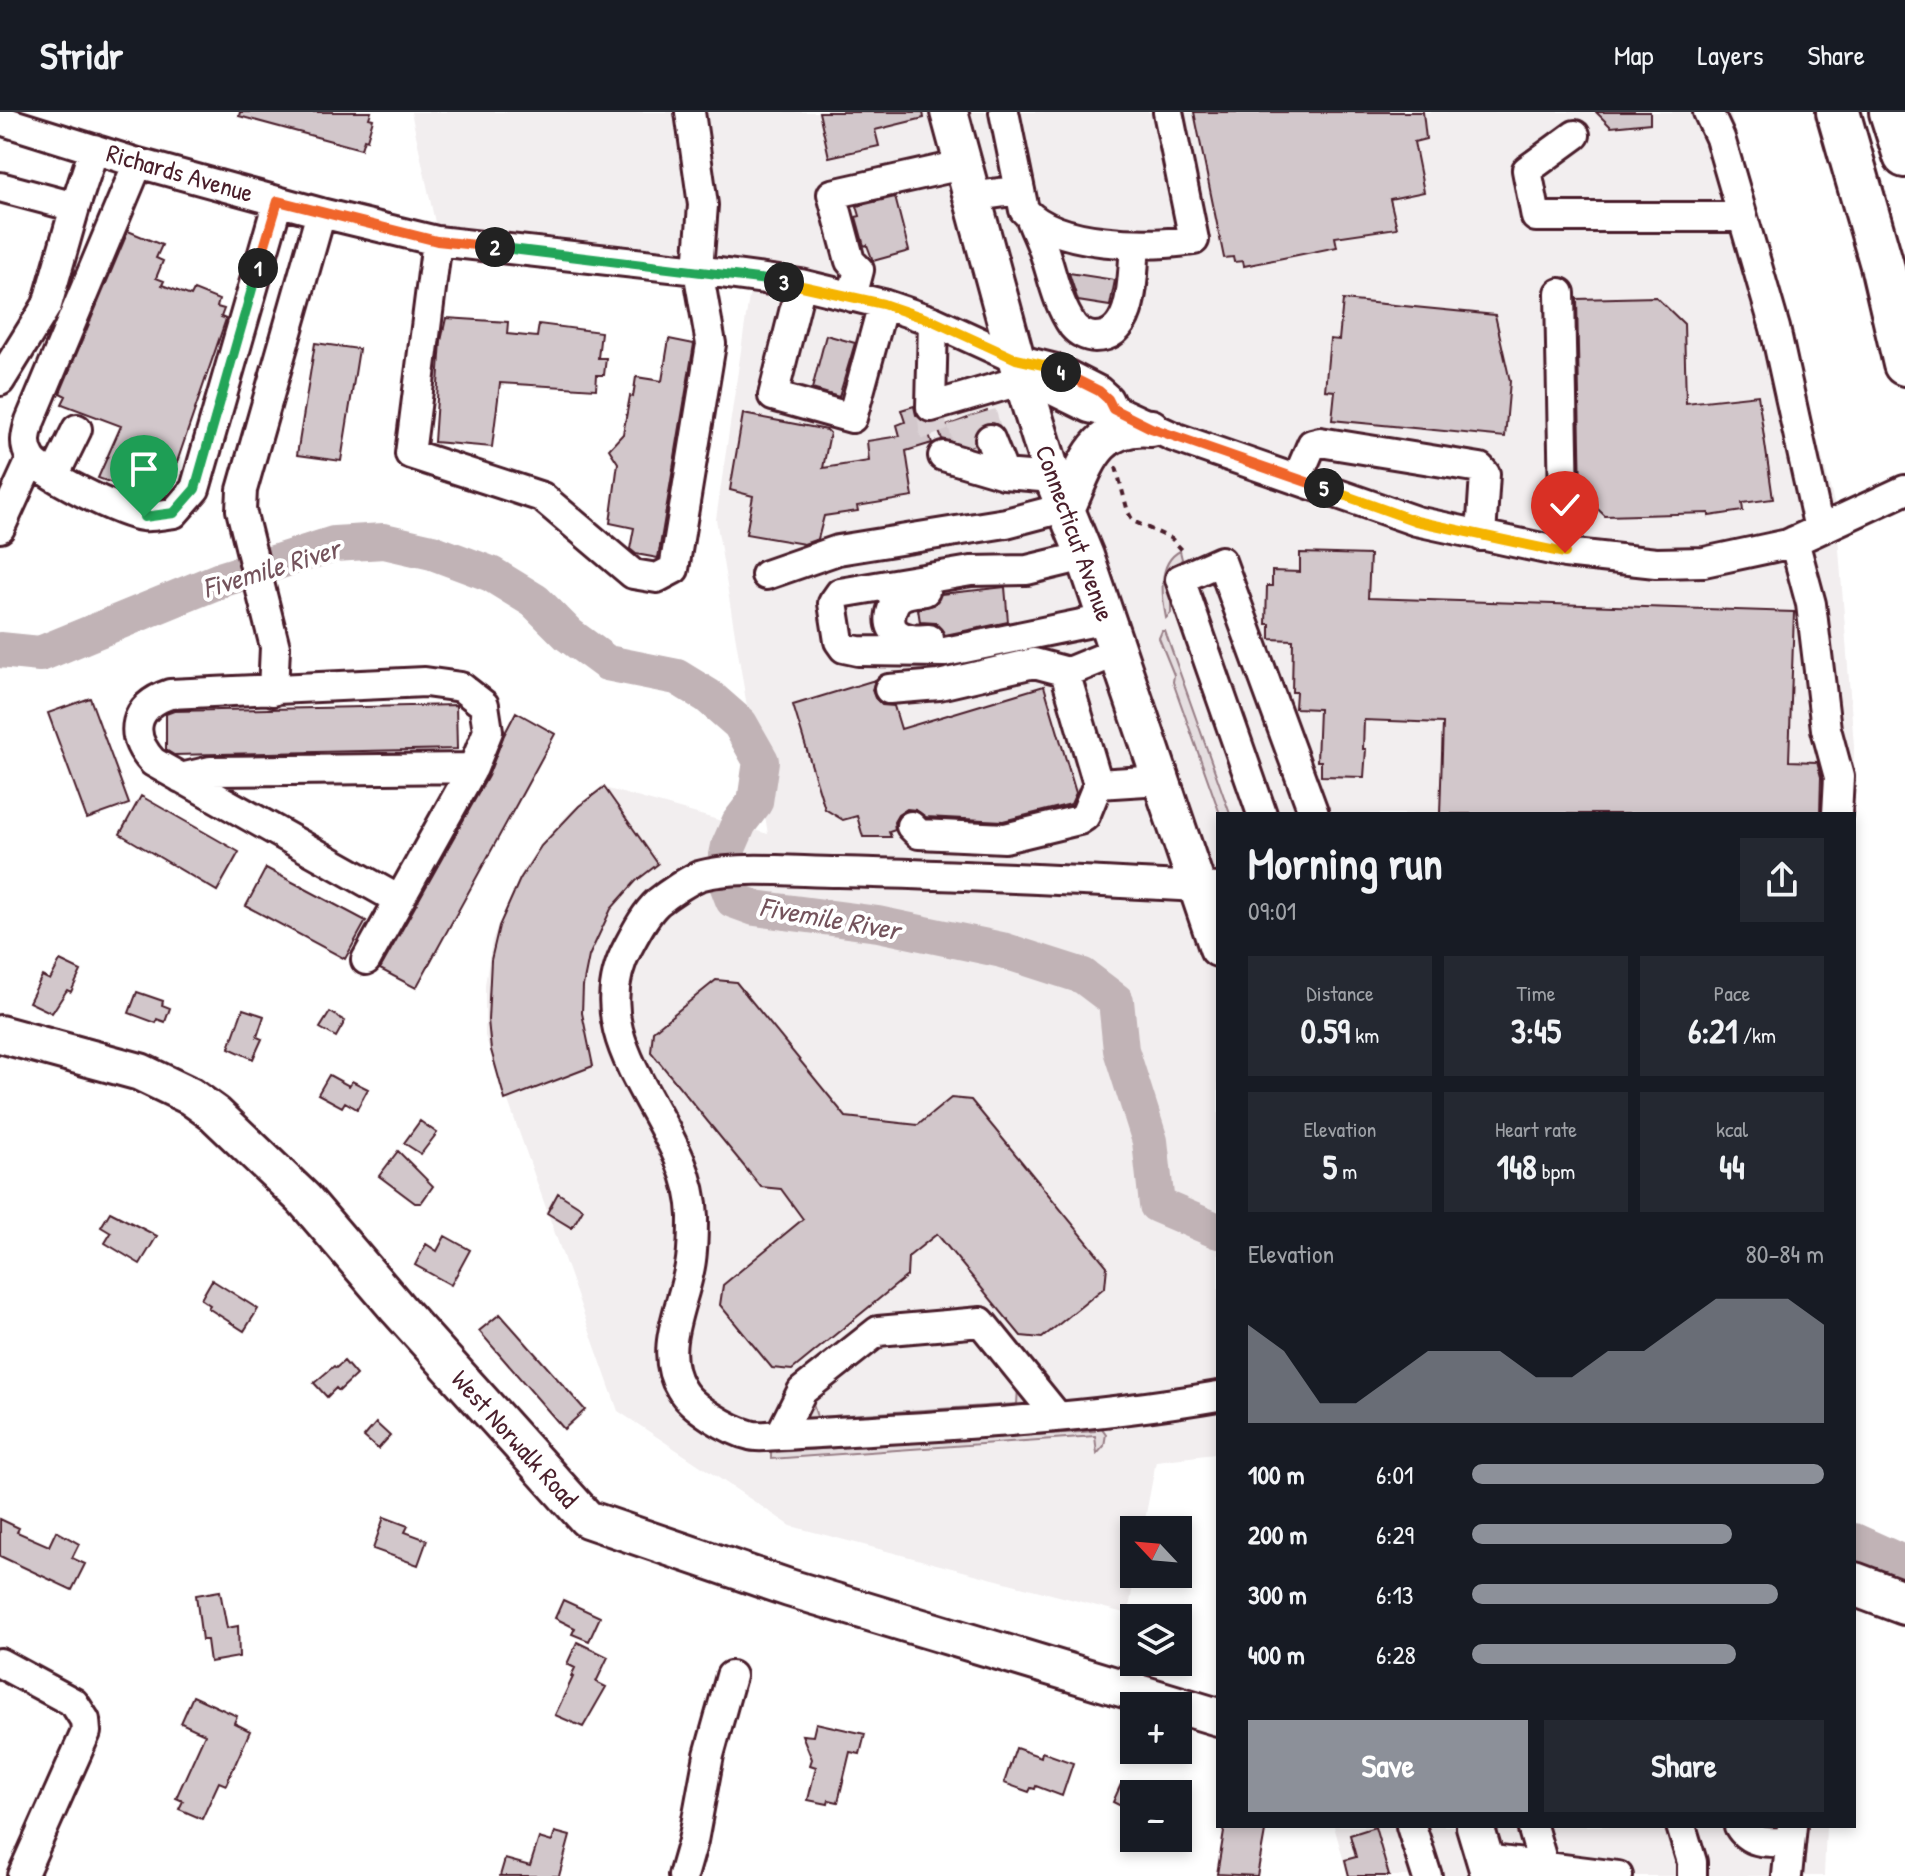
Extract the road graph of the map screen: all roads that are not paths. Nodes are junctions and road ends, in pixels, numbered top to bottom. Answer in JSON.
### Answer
{"nodes":[{"id":1,"x":690,"y":112,"type":"edge"},
{"id":2,"x":949,"y":112,"type":"edge"},
{"id":3,"x":1004,"y":112,"type":"edge"},
{"id":4,"x":1168,"y":112,"type":"edge"},
{"id":5,"x":1708,"y":112,"type":"edge"},
{"id":6,"x":1838,"y":112,"type":"edge"},
{"id":7,"x":1891,"y":112,"type":"edge"},
{"id":8,"x":0,"y":120,"type":"edge"},
{"id":9,"x":48,"y":123,"type":"edge"},
{"id":10,"x":1575,"y":135,"type":"dead end"},
{"id":11,"x":94,"y":149,"type":"junction"},
{"id":12,"x":1905,"y":156,"type":"edge"},
{"id":13,"x":138,"y":163,"type":"junction"},
{"id":14,"x":966,"y":181,"type":"junction"},
{"id":15,"x":0,"y":187,"type":"edge"},
{"id":16,"x":1020,"y":190,"type":"junction"},
{"id":17,"x":278,"y":201,"type":"junction"},
{"id":18,"x":75,"y":207,"type":"junction"},
{"id":19,"x":321,"y":213,"type":"junction"},
{"id":20,"x":1030,"y":216,"type":"junction"},
{"id":21,"x":1743,"y":217,"type":"junction"},
{"id":22,"x":437,"y":241,"type":"junction"},
{"id":23,"x":1135,"y":244,"type":"junction"},
{"id":24,"x":698,"y":270,"type":"junction"},
{"id":25,"x":801,"y":284,"type":"junction"},
{"id":26,"x":1560,"y":293,"type":"dead end"},
{"id":27,"x":852,"y":297,"type":"junction"},
{"id":28,"x":883,"y":304,"type":"junction"},
{"id":29,"x":933,"y":321,"type":"junction"},
{"id":30,"x":1103,"y":336,"type":"junction"},
{"id":31,"x":1905,"y":364,"type":"edge"},
{"id":32,"x":1019,"y":370,"type":"junction"},
{"id":33,"x":0,"y":381,"type":"edge"},
{"id":34,"x":1106,"y":400,"type":"junction"},
{"id":35,"x":973,"y":426,"type":"junction"},
{"id":36,"x":1151,"y":428,"type":"junction"},
{"id":37,"x":77,"y":429,"type":"dead end"},
{"id":38,"x":943,"y":456,"type":"dead end"},
{"id":39,"x":43,"y":468,"type":"junction"},
{"id":40,"x":1297,"y":479,"type":"junction"},
{"id":41,"x":1905,"y":490,"type":"edge"},
{"id":42,"x":1060,"y":493,"type":"junction"},
{"id":43,"x":0,"y":528,"type":"edge"},
{"id":44,"x":1806,"y":535,"type":"junction"},
{"id":45,"x":1481,"y":536,"type":"junction"},
{"id":46,"x":1565,"y":553,"type":"junction"},
{"id":47,"x":1085,"y":556,"type":"junction"},
{"id":48,"x":971,"y":571,"type":"junction"},
{"id":49,"x":766,"y":575,"type":"dead end"},
{"id":50,"x":1112,"y":635,"type":"junction"},
{"id":51,"x":1005,"y":639,"type":"junction"},
{"id":52,"x":1068,"y":672,"type":"junction"},
{"id":53,"x":889,"y":689,"type":"dead end"},
{"id":54,"x":273,"y":691,"type":"junction"},
{"id":55,"x":473,"y":768,"type":"junction"},
{"id":56,"x":181,"y":778,"type":"junction"},
{"id":57,"x":1161,"y":780,"type":"junction"},
{"id":58,"x":1098,"y":784,"type":"junction"},
{"id":59,"x":1261,"y":812,"type":"edge"},
{"id":60,"x":1305,"y":812,"type":"edge"},
{"id":61,"x":1837,"y":812,"type":"edge"},
{"id":62,"x":911,"y":826,"type":"dead end"},
{"id":63,"x":1208,"y":888,"type":"edge"},
{"id":64,"x":399,"y":900,"type":"junction"},
{"id":65,"x":1216,"y":936,"type":"edge"},
{"id":66,"x":366,"y":960,"type":"dead end"},
{"id":67,"x":0,"y":1034,"type":"edge"},
{"id":68,"x":1216,"y":1396,"type":"edge"},
{"id":69,"x":1057,"y":1416,"type":"junction"},
{"id":70,"x":780,"y":1435,"type":"junction"},
{"id":71,"x":1856,"y":1585,"type":"edge"},
{"id":72,"x":1905,"y":1603,"type":"edge"},
{"id":73,"x":0,"y":1663,"type":"edge"},
{"id":74,"x":731,"y":1676,"type":"dead end"},
{"id":75,"x":1216,"y":1716,"type":"edge"},
{"id":76,"x":1412,"y":1828,"type":"edge"},
{"id":77,"x":1533,"y":1828,"type":"edge"},
{"id":78,"x":1682,"y":1828,"type":"edge"},
{"id":79,"x":1740,"y":1828,"type":"edge"},
{"id":80,"x":1790,"y":1834,"type":"edge"},
{"id":81,"x":1483,"y":1854,"type":"edge"},
{"id":82,"x":1544,"y":1867,"type":"junction"},
{"id":83,"x":22,"y":1876,"type":"edge"},
{"id":84,"x":683,"y":1876,"type":"edge"},
{"id":85,"x":1427,"y":1876,"type":"edge"},
{"id":86,"x":1618,"y":1876,"type":"edge"},
{"id":87,"x":1692,"y":1876,"type":"edge"},
{"id":88,"x":1787,"y":1876,"type":"edge"}],
"edges":[{"from":1,"to":24,"type":"street"},
{"from":2,"to":14,"type":"main road","name":"Connecticut Avenue"},
{"from":3,"to":16,"type":"street"},
{"from":4,"to":23,"type":"street"},
{"from":5,"to":21,"type":"street"},
{"from":6,"to":31,"type":"highway"},
{"from":7,"to":12,"type":"highway"},
{"from":8,"to":9,"type":"street","name":"Richards Avenue"},
{"from":9,"to":11,"type":"street","name":"Richards Avenue"},
{"from":10,"to":21,"type":"street"},
{"from":11,"to":13,"type":"street","name":"Richards Avenue"},
{"from":11,"to":18,"type":"street"},
{"from":13,"to":17,"type":"street","name":"Richards Avenue"},
{"from":13,"to":39,"type":"street"},
{"from":14,"to":16,"type":"street"},
{"from":14,"to":27,"type":"street"},
{"from":14,"to":32,"type":"main road","name":"Connecticut Avenue"},
{"from":15,"to":18,"type":"street"},
{"from":16,"to":20,"type":"street"},
{"from":17,"to":19,"type":"street","name":"Richards Avenue"},
{"from":17,"to":39,"type":"street"},
{"from":18,"to":33,"type":"street"},
{"from":19,"to":22,"type":"street","name":"Richards Avenue"},
{"from":19,"to":54,"type":"street"},
{"from":20,"to":23,"type":"street"},
{"from":20,"to":30,"type":"street"},
{"from":21,"to":44,"type":"street"},
{"from":22,"to":24,"type":"street","name":"Richards Avenue"},
{"from":22,"to":24,"type":"street"},
{"from":23,"to":30,"type":"street"},
{"from":24,"to":25,"type":"street","name":"Richards Avenue"},
{"from":25,"to":27,"type":"street","name":"Richards Avenue"},
{"from":25,"to":28,"type":"street"},
{"from":26,"to":46,"type":"street"},
{"from":27,"to":28,"type":"street","name":"Richards Avenue"},
{"from":28,"to":29,"type":"street","name":"Richards Avenue"},
{"from":29,"to":32,"type":"street","name":"Richards Avenue"},
{"from":29,"to":35,"type":"street"},
{"from":30,"to":34,"type":"street"},
{"from":32,"to":34,"type":"street","name":"Richards Avenue"},
{"from":32,"to":35,"type":"street"},
{"from":32,"to":42,"type":"main road","name":"Connecticut Avenue"},
{"from":34,"to":36,"type":"street","name":"Richards Avenue"},
{"from":35,"to":38,"type":"street"},
{"from":35,"to":42,"type":"street"},
{"from":36,"to":40,"type":"street","name":"Richards Avenue"},
{"from":36,"to":42,"type":"main road"},
{"from":37,"to":39,"type":"street"},
{"from":39,"to":43,"type":"street"},
{"from":40,"to":45,"type":"street","name":"Richards Avenue"},
{"from":40,"to":45,"type":"street"},
{"from":41,"to":44,"type":"street","name":"Richards Avenue"},
{"from":42,"to":47,"type":"main road","name":"Connecticut Avenue"},
{"from":42,"to":49,"type":"street"},
{"from":44,"to":46,"type":"street","name":"Richards Avenue"},
{"from":44,"to":61,"type":"street"},
{"from":45,"to":46,"type":"street","name":"Richards Avenue"},
{"from":47,"to":48,"type":"street"},
{"from":47,"to":50,"type":"main road","name":"Connecticut Avenue"},
{"from":48,"to":51,"type":"street"},
{"from":48,"to":51,"type":"street"},
{"from":50,"to":51,"type":"street"},
{"from":50,"to":52,"type":"street"},
{"from":50,"to":57,"type":"main road","name":"Connecticut Avenue"},
{"from":52,"to":53,"type":"street"},
{"from":52,"to":58,"type":"street"},
{"from":54,"to":55,"type":"street"},
{"from":54,"to":56,"type":"street"},
{"from":55,"to":56,"type":"street"},
{"from":55,"to":64,"type":"street"},
{"from":56,"to":64,"type":"street"},
{"from":57,"to":58,"type":"street"},
{"from":57,"to":63,"type":"main road","name":"Connecticut Avenue"},
{"from":58,"to":62,"type":"street"},
{"from":59,"to":60,"type":"street"},
{"from":63,"to":65,"type":"main road","name":"Connecticut Avenue"},
{"from":63,"to":70,"type":"street"},
{"from":64,"to":66,"type":"street"},
{"from":67,"to":75,"type":"main road","name":"West Norwalk Road"},
{"from":68,"to":69,"type":"street"},
{"from":69,"to":70,"type":"street"},
{"from":69,"to":70,"type":"street"},
{"from":71,"to":72,"type":"highway"},
{"from":73,"to":83,"type":"street"},
{"from":74,"to":84,"type":"street"},
{"from":76,"to":85,"type":"street"},
{"from":77,"to":82,"type":"street"},
{"from":78,"to":87,"type":"street"},
{"from":79,"to":80,"type":"street"},
{"from":80,"to":88,"type":"street"},
{"from":81,"to":82,"type":"street"},
{"from":82,"to":86,"type":"street"}]}
